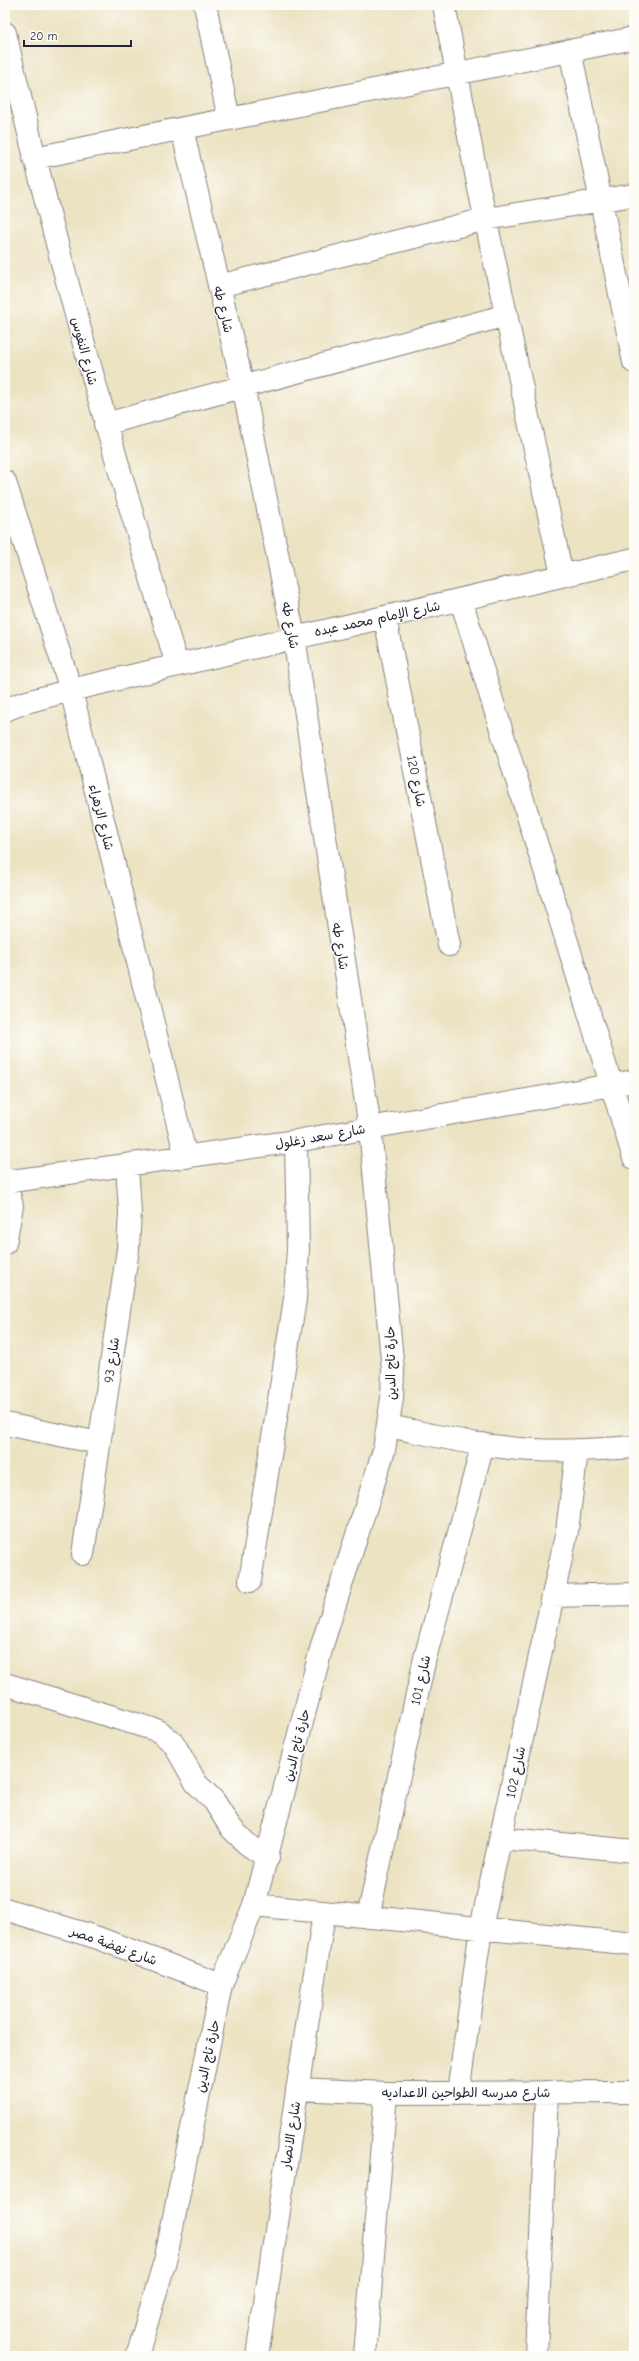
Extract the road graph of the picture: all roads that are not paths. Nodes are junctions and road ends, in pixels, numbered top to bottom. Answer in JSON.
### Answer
{"nodes":[{"id":1,"x":205,"y":5,"type":"edge"},
{"id":2,"x":444,"y":5,"type":"edge"},
{"id":3,"x":5,"y":33,"type":"edge"},
{"id":4,"x":634,"y":38,"type":"edge"},
{"id":5,"x":570,"y":50,"type":"junction"},
{"id":6,"x":458,"y":72,"type":"junction"},
{"id":7,"x":229,"y":119,"type":"junction"},
{"id":8,"x":182,"y":129,"type":"junction"},
{"id":9,"x":34,"y":158,"type":"junction"},
{"id":10,"x":634,"y":195,"type":"edge"},
{"id":11,"x":601,"y":199,"type":"junction"},
{"id":12,"x":486,"y":218,"type":"junction"},
{"id":13,"x":219,"y":286,"type":"junction"},
{"id":14,"x":506,"y":315,"type":"junction"},
{"id":15,"x":634,"y":362,"type":"edge"},
{"id":16,"x":243,"y":386,"type":"junction"},
{"id":17,"x":105,"y":424,"type":"junction"},
{"id":18,"x":5,"y":482,"type":"edge"},
{"id":19,"x":634,"y":559,"type":"edge"},
{"id":20,"x":562,"y":576,"type":"junction"},
{"id":21,"x":461,"y":600,"type":"junction"},
{"id":22,"x":385,"y":618,"type":"junction"},
{"id":23,"x":294,"y":637,"type":"junction"},
{"id":24,"x":177,"y":665,"type":"junction"},
{"id":25,"x":71,"y":690,"type":"junction"},
{"id":26,"x":5,"y":710,"type":"edge"},
{"id":27,"x":449,"y":945,"type":"dead end"},
{"id":28,"x":634,"y":1081,"type":"edge"},
{"id":29,"x":612,"y":1085,"type":"junction"},
{"id":30,"x":370,"y":1128,"type":"junction"},
{"id":31,"x":296,"y":1141,"type":"junction"},
{"id":32,"x":186,"y":1157,"type":"junction"},
{"id":33,"x":634,"y":1158,"type":"edge"},
{"id":34,"x":127,"y":1165,"type":"junction"},
{"id":35,"x":5,"y":1181,"type":"edge"},
{"id":36,"x":5,"y":1243,"type":"edge"},
{"id":37,"x":5,"y":1424,"type":"edge"},
{"id":38,"x":389,"y":1426,"type":"junction"},
{"id":39,"x":99,"y":1443,"type":"junction"},
{"id":40,"x":483,"y":1444,"type":"junction"},
{"id":41,"x":634,"y":1447,"type":"edge"},
{"id":42,"x":577,"y":1451,"type":"junction"},
{"id":43,"x":83,"y":1554,"type":"dead end"},
{"id":44,"x":250,"y":1581,"type":"dead end"},
{"id":45,"x":634,"y":1594,"type":"edge"},
{"id":46,"x":553,"y":1596,"type":"junction"},
{"id":47,"x":5,"y":1684,"type":"edge"},
{"id":48,"x":501,"y":1838,"type":"junction"},
{"id":49,"x":634,"y":1851,"type":"edge"},
{"id":50,"x":268,"y":1858,"type":"junction"},
{"id":51,"x":254,"y":1905,"type":"junction"},
{"id":52,"x":5,"y":1909,"type":"edge"},
{"id":53,"x":324,"y":1913,"type":"junction"},
{"id":54,"x":368,"y":1917,"type":"junction"},
{"id":55,"x":481,"y":1928,"type":"junction"},
{"id":56,"x":634,"y":1944,"type":"edge"},
{"id":57,"x":222,"y":1985,"type":"junction"},
{"id":58,"x":297,"y":2089,"type":"junction"},
{"id":59,"x":547,"y":2092,"type":"junction"},
{"id":60,"x":634,"y":2092,"type":"edge"},
{"id":61,"x":386,"y":2093,"type":"junction"},
{"id":62,"x":458,"y":2093,"type":"junction"},
{"id":63,"x":137,"y":2356,"type":"edge"},
{"id":64,"x":257,"y":2356,"type":"edge"},
{"id":65,"x":365,"y":2356,"type":"edge"},
{"id":66,"x":536,"y":2356,"type":"edge"}],
"edges":[{"from":1,"to":7,"type":"street"},
{"from":2,"to":6,"type":"street"},
{"from":3,"to":9,"type":"street","name":"شارع النفوس"},
{"from":4,"to":5,"type":"street"},
{"from":5,"to":6,"type":"street"},
{"from":5,"to":11,"type":"street"},
{"from":6,"to":7,"type":"street"},
{"from":6,"to":12,"type":"street"},
{"from":7,"to":8,"type":"street"},
{"from":8,"to":9,"type":"street"},
{"from":8,"to":13,"type":"street","name":"شارع طه"},
{"from":9,"to":17,"type":"street","name":"شارع النفوس"},
{"from":10,"to":11,"type":"street"},
{"from":11,"to":12,"type":"street"},
{"from":11,"to":15,"type":"street"},
{"from":12,"to":13,"type":"street"},
{"from":12,"to":14,"type":"street"},
{"from":13,"to":16,"type":"street","name":"شارع طه"},
{"from":14,"to":16,"type":"street"},
{"from":14,"to":20,"type":"street"},
{"from":16,"to":17,"type":"street"},
{"from":16,"to":23,"type":"street","name":"شارع طه"},
{"from":17,"to":24,"type":"street","name":"شارع النفوس"},
{"from":18,"to":25,"type":"street","name":"شارع الزهراء"},
{"from":19,"to":20,"type":"street","name":"شارع الإمام محمد عبده"},
{"from":20,"to":21,"type":"street","name":"شارع الإمام محمد عبده"},
{"from":21,"to":22,"type":"street","name":"شارع الإمام محمد عبده"},
{"from":21,"to":29,"type":"street"},
{"from":22,"to":23,"type":"street","name":"شارع الإمام محمد عبده"},
{"from":22,"to":27,"type":"street","name":"شارع 120"},
{"from":23,"to":24,"type":"street","name":"شارع الإمام محمد عبده"},
{"from":23,"to":30,"type":"street","name":"شارع طه"},
{"from":24,"to":25,"type":"street","name":"شارع الإمام محمد عبده"},
{"from":25,"to":26,"type":"street","name":"شارع الإمام محمد عبده"},
{"from":25,"to":32,"type":"street","name":"شارع الزهراء"},
{"from":28,"to":29,"type":"street","name":"شارع سعد زغلول"},
{"from":29,"to":30,"type":"street","name":"شارع سعد زغلول"},
{"from":29,"to":33,"type":"street"},
{"from":30,"to":31,"type":"street","name":"شارع سعد زغلول"},
{"from":30,"to":38,"type":"street","name":"حارة تاج الدين"},
{"from":31,"to":32,"type":"street","name":"شارع سعد زغلول"},
{"from":31,"to":44,"type":"street"},
{"from":32,"to":34,"type":"street","name":"شارع سعد زغلول"},
{"from":34,"to":35,"type":"street","name":"شارع سعد زغلول"},
{"from":34,"to":39,"type":"street","name":"شارع 93"},
{"from":35,"to":36,"type":"street"},
{"from":37,"to":39,"type":"street"},
{"from":38,"to":40,"type":"street"},
{"from":38,"to":50,"type":"street","name":"حارة تاج الدين"},
{"from":39,"to":43,"type":"street","name":"شارع 93"},
{"from":40,"to":42,"type":"street"},
{"from":40,"to":54,"type":"street","name":"شارع 101"},
{"from":41,"to":42,"type":"street"},
{"from":42,"to":46,"type":"street","name":"شارع 102"},
{"from":45,"to":46,"type":"street"},
{"from":46,"to":48,"type":"street","name":"شارع 102"},
{"from":47,"to":50,"type":"street"},
{"from":48,"to":49,"type":"street"},
{"from":48,"to":55,"type":"street","name":"شارع 102"},
{"from":50,"to":51,"type":"street","name":"حارة تاج الدين"},
{"from":51,"to":53,"type":"street"},
{"from":51,"to":57,"type":"street","name":"حارة تاج الدين"},
{"from":52,"to":57,"type":"street","name":"شارع نهضة مصر"},
{"from":53,"to":54,"type":"street"},
{"from":53,"to":58,"type":"street","name":"شارع الانصار"},
{"from":54,"to":55,"type":"street"},
{"from":55,"to":56,"type":"street"},
{"from":55,"to":62,"type":"street","name":"شارع 102"},
{"from":57,"to":63,"type":"street","name":"حارة تاج الدين"},
{"from":58,"to":61,"type":"street","name":"شارع مدرسه الطواحين الاعداديه"},
{"from":58,"to":64,"type":"street","name":"شارع الانصار"},
{"from":59,"to":60,"type":"street","name":"شارع مدرسه الطواحين الاعداديه"},
{"from":59,"to":62,"type":"street","name":"شارع مدرسه الطواحين الاعداديه"},
{"from":59,"to":66,"type":"street"},
{"from":61,"to":62,"type":"street","name":"شارع مدرسه الطواحين الاعداديه"},
{"from":61,"to":65,"type":"street"}]}
